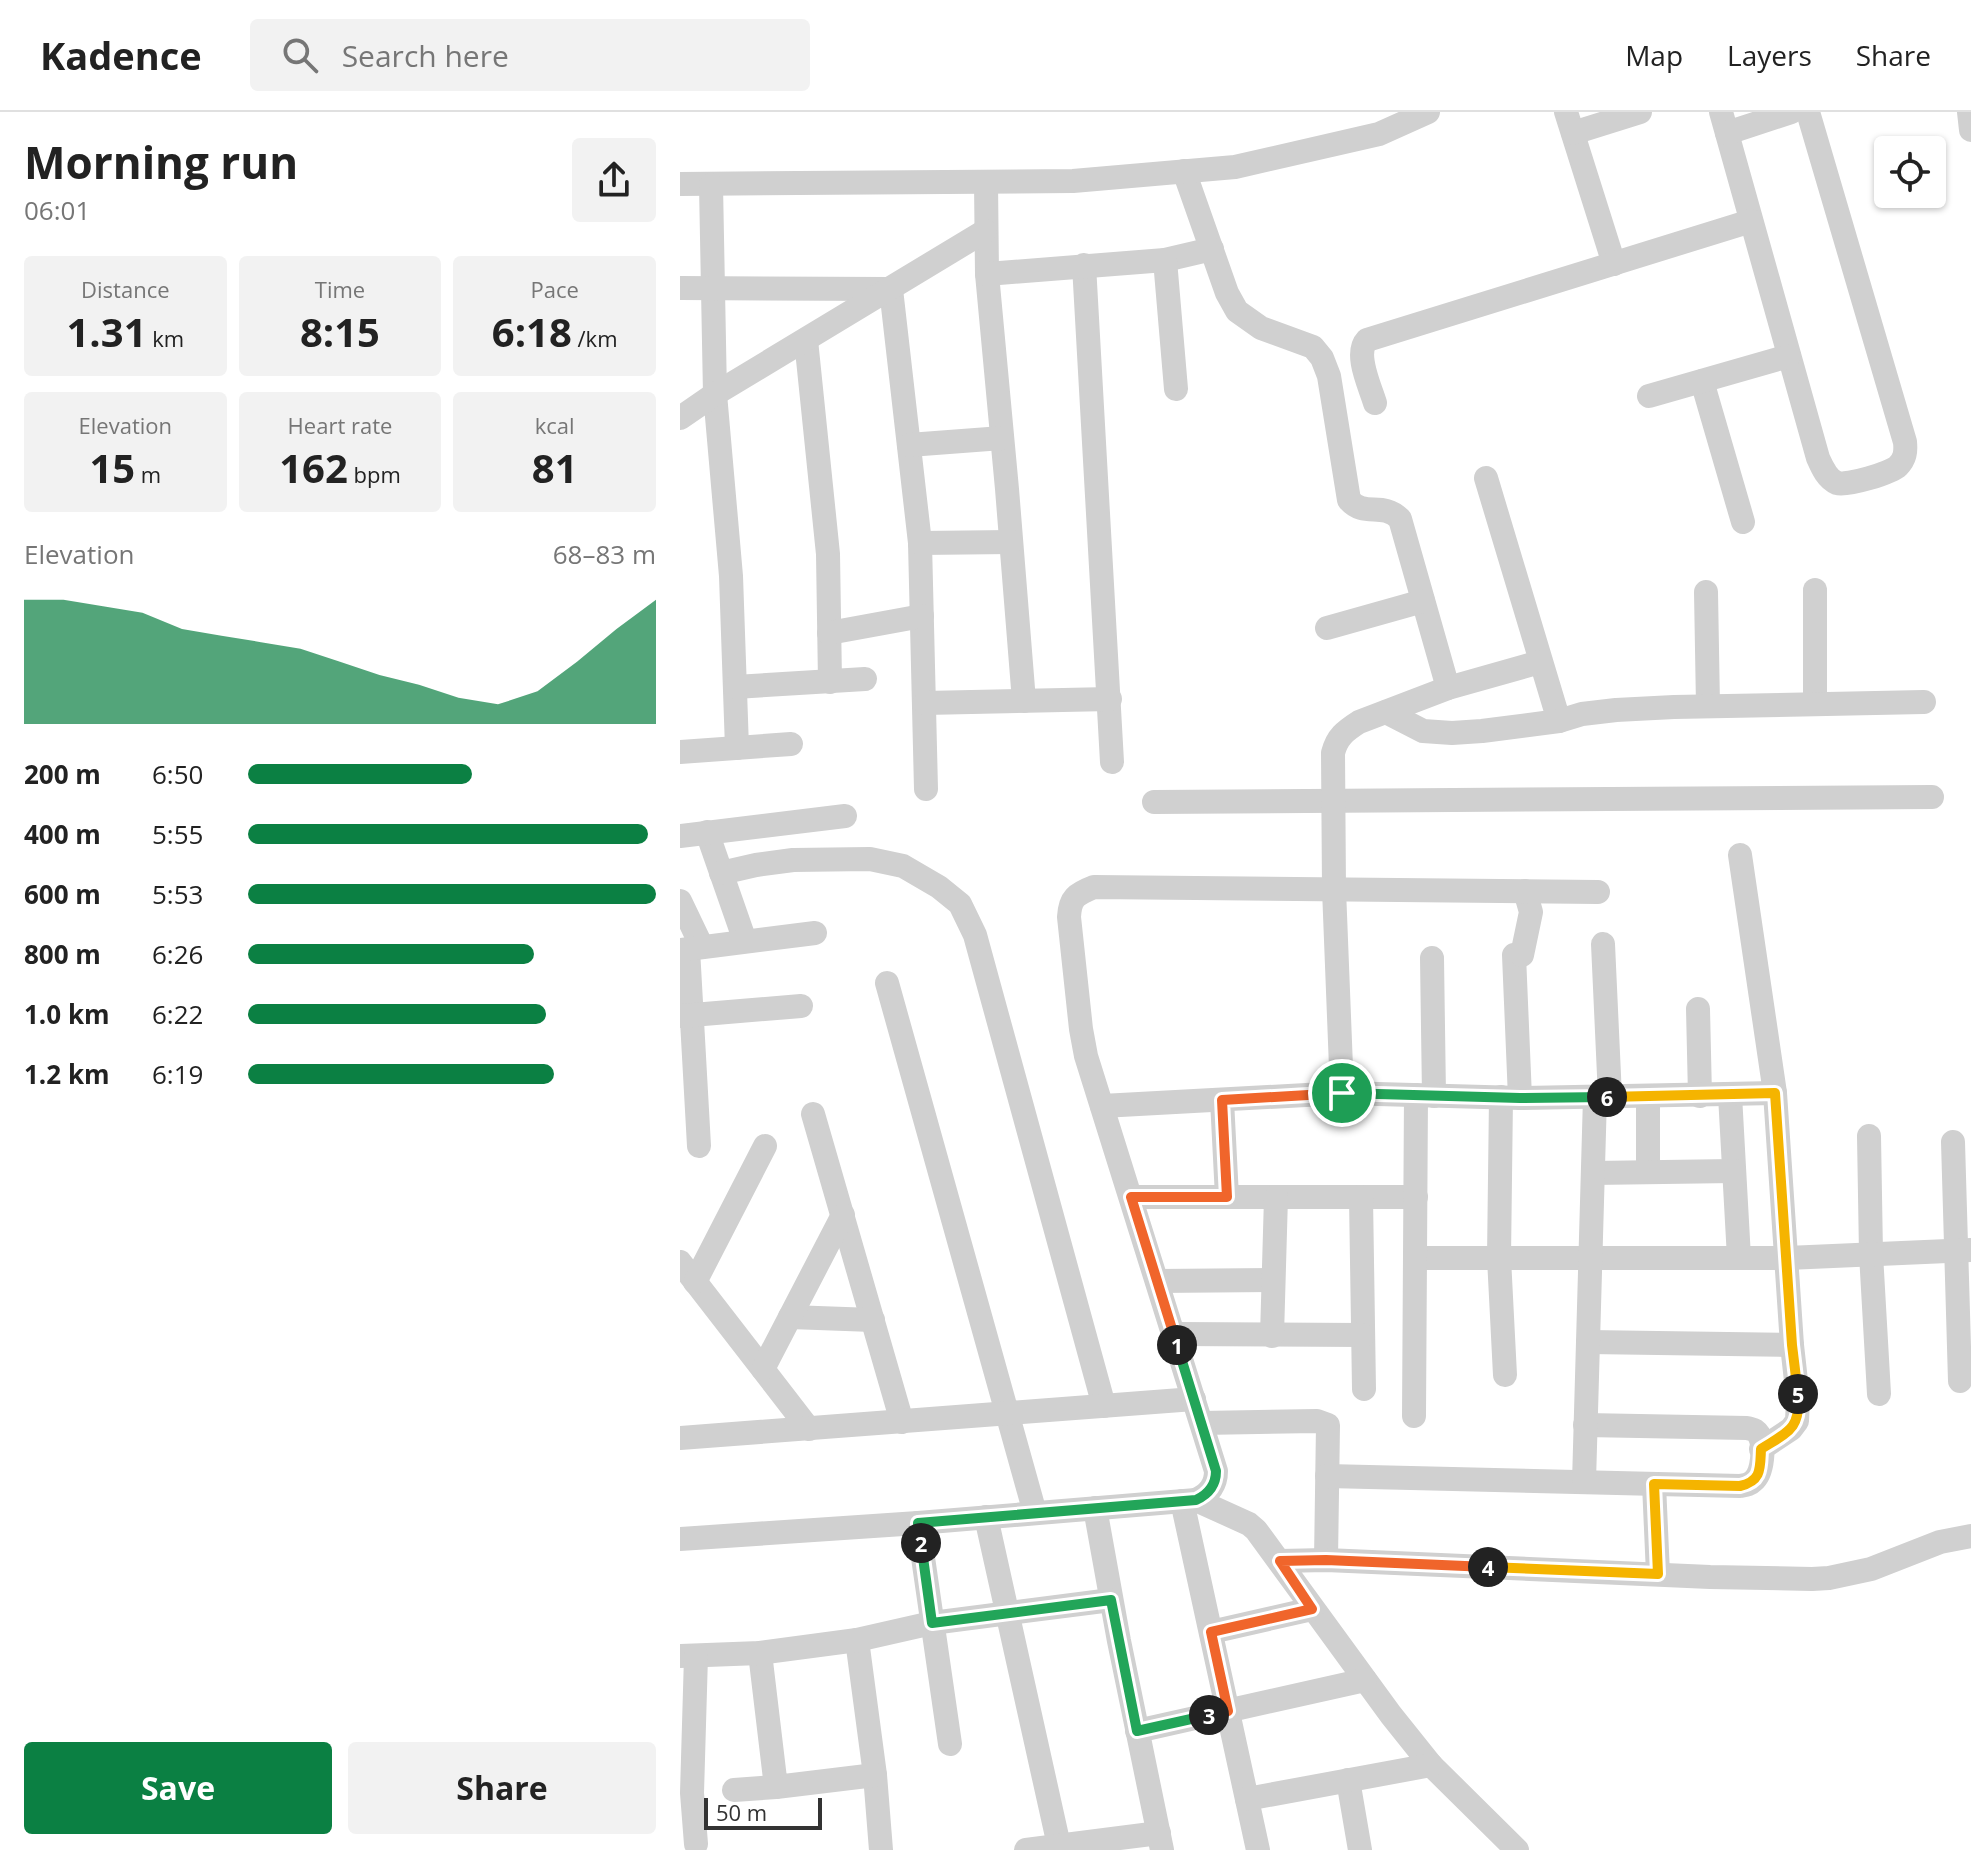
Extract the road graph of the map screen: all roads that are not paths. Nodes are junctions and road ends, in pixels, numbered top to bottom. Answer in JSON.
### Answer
{"nodes":[{"id":1,"x":1428,"y":112,"type":"edge"},
{"id":2,"x":1640,"y":112,"type":"edge"},
{"id":3,"x":1791,"y":112,"type":"edge"},
{"id":4,"x":1808,"y":112,"type":"edge"},
{"id":5,"x":1969,"y":112,"type":"edge"},
{"id":6,"x":1724,"y":122,"type":"edge"},
{"id":7,"x":1569,"y":123,"type":"edge"},
{"id":8,"x":1971,"y":130,"type":"edge"},
{"id":9,"x":1184,"y":171,"type":"junction"},
{"id":10,"x":986,"y":182,"type":"junction"},
{"id":11,"x":680,"y":184,"type":"edge"},
{"id":12,"x":711,"y":185,"type":"junction"},
{"id":13,"x":1751,"y":221,"type":"junction"},
{"id":14,"x":985,"y":231,"type":"junction"},
{"id":15,"x":1212,"y":249,"type":"junction"},
{"id":16,"x":1165,"y":260,"type":"junction"},
{"id":17,"x":1614,"y":264,"type":"junction"},
{"id":18,"x":1084,"y":265,"type":"junction"},
{"id":19,"x":987,"y":274,"type":"junction"},
{"id":20,"x":680,"y":288,"type":"edge"},
{"id":21,"x":714,"y":288,"type":"junction"},
{"id":22,"x":891,"y":289,"type":"junction"},
{"id":23,"x":806,"y":340,"type":"junction"},
{"id":24,"x":1789,"y":356,"type":"junction"},
{"id":25,"x":1702,"y":381,"type":"junction"},
{"id":26,"x":1176,"y":389,"type":"dead end"},
{"id":27,"x":715,"y":394,"type":"junction"},
{"id":28,"x":1649,"y":396,"type":"dead end"},
{"id":29,"x":1375,"y":403,"type":"dead end"},
{"id":30,"x":680,"y":418,"type":"edge"},
{"id":31,"x":1002,"y":438,"type":"junction"},
{"id":32,"x":909,"y":445,"type":"junction"},
{"id":33,"x":1486,"y":478,"type":"dead end"},
{"id":34,"x":1743,"y":522,"type":"dead end"},
{"id":35,"x":1011,"y":542,"type":"junction"},
{"id":36,"x":920,"y":543,"type":"junction"},
{"id":37,"x":1815,"y":590,"type":"dead end"},
{"id":38,"x":1706,"y":592,"type":"dead end"},
{"id":39,"x":1423,"y":601,"type":"junction"},
{"id":40,"x":922,"y":616,"type":"junction"},
{"id":41,"x":1327,"y":628,"type":"dead end"},
{"id":42,"x":829,"y":633,"type":"junction"},
{"id":43,"x":1540,"y":662,"type":"junction"},
{"id":44,"x":865,"y":679,"type":"dead end"},
{"id":45,"x":830,"y":682,"type":"junction"},
{"id":46,"x":735,"y":687,"type":"junction"},
{"id":47,"x":1448,"y":688,"type":"junction"},
{"id":48,"x":1110,"y":699,"type":"junction"},
{"id":49,"x":1024,"y":701,"type":"junction"},
{"id":50,"x":1924,"y":702,"type":"dead end"},
{"id":51,"x":925,"y":703,"type":"junction"},
{"id":52,"x":1815,"y":704,"type":"junction"},
{"id":53,"x":1708,"y":706,"type":"junction"},
{"id":54,"x":1386,"y":712,"type":"junction"},
{"id":55,"x":1559,"y":721,"type":"junction"},
{"id":56,"x":791,"y":744,"type":"dead end"},
{"id":57,"x":737,"y":748,"type":"junction"},
{"id":58,"x":680,"y":752,"type":"edge"},
{"id":59,"x":1112,"y":762,"type":"dead end"},
{"id":60,"x":926,"y":789,"type":"dead end"},
{"id":61,"x":1932,"y":797,"type":"dead end"},
{"id":62,"x":1334,"y":800,"type":"junction"},
{"id":63,"x":1154,"y":802,"type":"dead end"},
{"id":64,"x":845,"y":816,"type":"dead end"},
{"id":65,"x":707,"y":832,"type":"junction"},
{"id":66,"x":680,"y":836,"type":"edge"},
{"id":67,"x":1740,"y":855,"type":"dead end"},
{"id":68,"x":721,"y":873,"type":"junction"},
{"id":69,"x":1334,"y":889,"type":"junction"},
{"id":70,"x":1525,"y":891,"type":"junction"},
{"id":71,"x":1598,"y":892,"type":"dead end"},
{"id":72,"x":680,"y":901,"type":"edge"},
{"id":73,"x":815,"y":933,"type":"dead end"},
{"id":74,"x":745,"y":941,"type":"junction"},
{"id":75,"x":1603,"y":944,"type":"dead end"},
{"id":76,"x":690,"y":948,"type":"edge"},
{"id":77,"x":1432,"y":958,"type":"dead end"},
{"id":78,"x":887,"y":983,"type":"dead end"},
{"id":79,"x":801,"y":1006,"type":"dead end"},
{"id":80,"x":1698,"y":1009,"type":"dead end"},
{"id":81,"x":686,"y":1015,"type":"edge"},
{"id":82,"x":688,"y":1079,"type":"edge"},
{"id":83,"x":1342,"y":1093,"type":"junction"},
{"id":84,"x":1775,"y":1093,"type":"junction"},
{"id":85,"x":1425,"y":1095,"type":"junction"},
{"id":86,"x":1730,"y":1095,"type":"junction"},
{"id":87,"x":1648,"y":1096,"type":"junction"},
{"id":88,"x":1700,"y":1096,"type":"junction"},
{"id":89,"x":1511,"y":1097,"type":"junction"},
{"id":90,"x":1603,"y":1097,"type":"junction"},
{"id":91,"x":1222,"y":1100,"type":"junction"},
{"id":92,"x":1102,"y":1106,"type":"junction"},
{"id":93,"x":813,"y":1114,"type":"dead end"},
{"id":94,"x":1869,"y":1136,"type":"dead end"},
{"id":95,"x":1953,"y":1142,"type":"dead end"},
{"id":96,"x":699,"y":1146,"type":"dead end"},
{"id":97,"x":765,"y":1146,"type":"dead end"},
{"id":98,"x":1734,"y":1171,"type":"junction"},
{"id":99,"x":1648,"y":1172,"type":"junction"},
{"id":100,"x":1593,"y":1173,"type":"junction"},
{"id":101,"x":1131,"y":1197,"type":"junction"},
{"id":102,"x":1227,"y":1197,"type":"junction"},
{"id":103,"x":1276,"y":1197,"type":"junction"},
{"id":104,"x":1361,"y":1197,"type":"junction"},
{"id":105,"x":1416,"y":1197,"type":"junction"},
{"id":106,"x":843,"y":1215,"type":"junction"},
{"id":107,"x":1964,"y":1251,"type":"edge"},
{"id":108,"x":1871,"y":1254,"type":"junction"},
{"id":109,"x":1415,"y":1258,"type":"junction"},
{"id":110,"x":1499,"y":1258,"type":"junction"},
{"id":111,"x":1590,"y":1258,"type":"junction"},
{"id":112,"x":1739,"y":1258,"type":"junction"},
{"id":113,"x":1787,"y":1258,"type":"junction"},
{"id":114,"x":680,"y":1262,"type":"edge"},
{"id":115,"x":1273,"y":1280,"type":"junction"},
{"id":116,"x":1157,"y":1281,"type":"junction"},
{"id":117,"x":695,"y":1282,"type":"junction"},
{"id":118,"x":790,"y":1317,"type":"junction"},
{"id":119,"x":873,"y":1320,"type":"junction"},
{"id":120,"x":1174,"y":1334,"type":"junction"},
{"id":121,"x":1363,"y":1335,"type":"junction"},
{"id":122,"x":1272,"y":1336,"type":"junction"},
{"id":123,"x":1588,"y":1342,"type":"junction"},
{"id":124,"x":1792,"y":1345,"type":"junction"},
{"id":125,"x":763,"y":1369,"type":"junction"},
{"id":126,"x":1505,"y":1375,"type":"dead end"},
{"id":127,"x":1960,"y":1381,"type":"dead end"},
{"id":128,"x":1364,"y":1389,"type":"dead end"},
{"id":129,"x":1879,"y":1394,"type":"dead end"},
{"id":130,"x":1194,"y":1399,"type":"junction"},
{"id":131,"x":1104,"y":1406,"type":"junction"},
{"id":132,"x":1007,"y":1413,"type":"junction"},
{"id":133,"x":1414,"y":1416,"type":"dead end"},
{"id":134,"x":902,"y":1422,"type":"junction"},
{"id":135,"x":1202,"y":1423,"type":"junction"},
{"id":136,"x":1585,"y":1425,"type":"junction"},
{"id":137,"x":809,"y":1429,"type":"junction"},
{"id":138,"x":680,"y":1438,"type":"edge"},
{"id":139,"x":1761,"y":1449,"type":"junction"},
{"id":140,"x":1216,"y":1471,"type":"junction"},
{"id":141,"x":1327,"y":1476,"type":"junction"},
{"id":142,"x":1584,"y":1482,"type":"junction"},
{"id":143,"x":1654,"y":1484,"type":"junction"},
{"id":144,"x":1189,"y":1501,"type":"junction"},
{"id":145,"x":1095,"y":1508,"type":"junction"},
{"id":146,"x":1035,"y":1513,"type":"junction"},
{"id":147,"x":986,"y":1517,"type":"junction"},
{"id":148,"x":918,"y":1523,"type":"junction"},
{"id":149,"x":1249,"y":1524,"type":"junction"},
{"id":150,"x":1971,"y":1536,"type":"edge"},
{"id":151,"x":680,"y":1539,"type":"edge"},
{"id":152,"x":1326,"y":1560,"type":"junction"},
{"id":153,"x":1280,"y":1561,"type":"junction"},
{"id":154,"x":1658,"y":1574,"type":"junction"},
{"id":155,"x":1111,"y":1600,"type":"junction"},
{"id":156,"x":1312,"y":1609,"type":"junction"},
{"id":157,"x":1007,"y":1614,"type":"junction"},
{"id":158,"x":932,"y":1623,"type":"junction"},
{"id":159,"x":1211,"y":1632,"type":"junction"},
{"id":160,"x":857,"y":1640,"type":"junction"},
{"id":161,"x":760,"y":1653,"type":"junction"},
{"id":162,"x":688,"y":1656,"type":"edge"},
{"id":163,"x":1365,"y":1680,"type":"junction"},
{"id":164,"x":1228,"y":1711,"type":"junction"},
{"id":165,"x":1137,"y":1731,"type":"junction"},
{"id":166,"x":950,"y":1744,"type":"dead end"},
{"id":167,"x":1431,"y":1765,"type":"junction"},
{"id":168,"x":875,"y":1775,"type":"junction"},
{"id":169,"x":1348,"y":1780,"type":"junction"},
{"id":170,"x":776,"y":1787,"type":"junction"},
{"id":171,"x":734,"y":1790,"type":"dead end"},
{"id":172,"x":1247,"y":1799,"type":"junction"},
{"id":173,"x":687,"y":1802,"type":"edge"},
{"id":174,"x":1160,"y":1841,"type":"edge"},
{"id":175,"x":696,"y":1844,"type":"dead end"},
{"id":176,"x":1059,"y":1848,"type":"edge"},
{"id":177,"x":881,"y":1850,"type":"edge"},
{"id":178,"x":1026,"y":1850,"type":"edge"},
{"id":179,"x":1258,"y":1850,"type":"edge"},
{"id":180,"x":1360,"y":1850,"type":"edge"},
{"id":181,"x":1517,"y":1850,"type":"edge"}],
"edges":[{"from":1,"to":9,"type":"street"},
{"from":2,"to":7,"type":"street"},
{"from":3,"to":6,"type":"street"},
{"from":4,"to":24,"type":"street"},
{"from":5,"to":8,"type":"street"},
{"from":6,"to":13,"type":"street"},
{"from":7,"to":17,"type":"street"},
{"from":9,"to":10,"type":"street"},
{"from":9,"to":15,"type":"street"},
{"from":10,"to":12,"type":"street"},
{"from":10,"to":14,"type":"street"},
{"from":11,"to":12,"type":"street"},
{"from":12,"to":21,"type":"street"},
{"from":13,"to":17,"type":"street"},
{"from":13,"to":24,"type":"street"},
{"from":14,"to":19,"type":"street"},
{"from":14,"to":22,"type":"street"},
{"from":15,"to":16,"type":"street"},
{"from":15,"to":39,"type":"street"},
{"from":16,"to":18,"type":"street"},
{"from":16,"to":26,"type":"street"},
{"from":17,"to":29,"type":"street"},
{"from":18,"to":19,"type":"street"},
{"from":18,"to":48,"type":"street"},
{"from":19,"to":31,"type":"street"},
{"from":20,"to":21,"type":"street"},
{"from":21,"to":22,"type":"street"},
{"from":21,"to":27,"type":"street"},
{"from":22,"to":23,"type":"street"},
{"from":22,"to":32,"type":"street"},
{"from":23,"to":27,"type":"street"},
{"from":23,"to":42,"type":"street"},
{"from":24,"to":25,"type":"street"},
{"from":25,"to":28,"type":"street"},
{"from":25,"to":34,"type":"street"},
{"from":27,"to":30,"type":"street"},
{"from":27,"to":46,"type":"street"},
{"from":31,"to":32,"type":"street"},
{"from":31,"to":35,"type":"street"},
{"from":32,"to":36,"type":"street"},
{"from":33,"to":43,"type":"street"},
{"from":35,"to":36,"type":"street"},
{"from":35,"to":49,"type":"street"},
{"from":36,"to":40,"type":"street"},
{"from":37,"to":52,"type":"street"},
{"from":38,"to":53,"type":"street"},
{"from":39,"to":41,"type":"street"},
{"from":39,"to":47,"type":"street"},
{"from":40,"to":42,"type":"street"},
{"from":40,"to":51,"type":"street"},
{"from":42,"to":45,"type":"street"},
{"from":43,"to":47,"type":"street"},
{"from":43,"to":55,"type":"street"},
{"from":44,"to":45,"type":"street"},
{"from":45,"to":46,"type":"street"},
{"from":46,"to":57,"type":"street"},
{"from":47,"to":54,"type":"street"},
{"from":48,"to":49,"type":"street"},
{"from":48,"to":59,"type":"street"},
{"from":49,"to":51,"type":"street"},
{"from":50,"to":52,"type":"street"},
{"from":51,"to":60,"type":"street"},
{"from":52,"to":53,"type":"street"},
{"from":53,"to":55,"type":"street"},
{"from":54,"to":55,"type":"street"},
{"from":54,"to":62,"type":"street"},
{"from":56,"to":57,"type":"street"},
{"from":57,"to":58,"type":"street"},
{"from":61,"to":62,"type":"street"},
{"from":62,"to":63,"type":"street"},
{"from":62,"to":69,"type":"street"},
{"from":64,"to":65,"type":"street"},
{"from":65,"to":66,"type":"street"},
{"from":65,"to":68,"type":"street"},
{"from":67,"to":84,"type":"street"},
{"from":68,"to":74,"type":"street"},
{"from":68,"to":131,"type":"street"},
{"from":69,"to":70,"type":"street"},
{"from":69,"to":83,"type":"street"},
{"from":69,"to":92,"type":"street"},
{"from":70,"to":71,"type":"street"},
{"from":70,"to":89,"type":"street"},
{"from":72,"to":76,"type":"street"},
{"from":73,"to":74,"type":"street"},
{"from":74,"to":76,"type":"street"},
{"from":75,"to":90,"type":"street"},
{"from":76,"to":81,"type":"street"},
{"from":77,"to":85,"type":"street"},
{"from":78,"to":132,"type":"street"},
{"from":79,"to":81,"type":"street"},
{"from":80,"to":88,"type":"street"},
{"from":81,"to":82,"type":"street"},
{"from":82,"to":96,"type":"street"},
{"from":83,"to":85,"type":"street"},
{"from":83,"to":91,"type":"street"},
{"from":84,"to":86,"type":"street"},
{"from":84,"to":113,"type":"street"},
{"from":85,"to":89,"type":"street"},
{"from":85,"to":105,"type":"street"},
{"from":86,"to":88,"type":"street"},
{"from":86,"to":98,"type":"street"},
{"from":87,"to":88,"type":"street"},
{"from":87,"to":90,"type":"street"},
{"from":87,"to":99,"type":"street"},
{"from":89,"to":90,"type":"street"},
{"from":89,"to":110,"type":"street"},
{"from":90,"to":100,"type":"street"},
{"from":91,"to":92,"type":"street"},
{"from":91,"to":102,"type":"street"},
{"from":92,"to":101,"type":"street"},
{"from":93,"to":106,"type":"street"},
{"from":94,"to":108,"type":"street"},
{"from":95,"to":107,"type":"street"},
{"from":97,"to":117,"type":"street"},
{"from":98,"to":99,"type":"street"},
{"from":98,"to":112,"type":"street"},
{"from":99,"to":100,"type":"street"},
{"from":100,"to":111,"type":"street"},
{"from":101,"to":102,"type":"street"},
{"from":101,"to":116,"type":"street"},
{"from":102,"to":103,"type":"street"},
{"from":103,"to":104,"type":"street"},
{"from":103,"to":115,"type":"street"},
{"from":104,"to":105,"type":"street"},
{"from":104,"to":121,"type":"street"},
{"from":105,"to":109,"type":"street"},
{"from":106,"to":118,"type":"street"},
{"from":106,"to":119,"type":"street"},
{"from":107,"to":108,"type":"street"},
{"from":107,"to":127,"type":"street"},
{"from":108,"to":113,"type":"street"},
{"from":108,"to":129,"type":"street"},
{"from":109,"to":110,"type":"street"},
{"from":109,"to":133,"type":"street"},
{"from":110,"to":111,"type":"street"},
{"from":110,"to":126,"type":"street"},
{"from":111,"to":112,"type":"street"},
{"from":111,"to":123,"type":"street"},
{"from":112,"to":113,"type":"street"},
{"from":113,"to":124,"type":"street"},
{"from":114,"to":117,"type":"street"},
{"from":115,"to":116,"type":"street"},
{"from":115,"to":122,"type":"street"},
{"from":116,"to":120,"type":"street"},
{"from":117,"to":125,"type":"street"},
{"from":118,"to":119,"type":"street"},
{"from":118,"to":125,"type":"street"},
{"from":119,"to":134,"type":"street"},
{"from":120,"to":122,"type":"street"},
{"from":120,"to":130,"type":"street"},
{"from":121,"to":122,"type":"street"},
{"from":121,"to":128,"type":"street"},
{"from":123,"to":124,"type":"street"},
{"from":123,"to":136,"type":"street"},
{"from":124,"to":139,"type":"street"},
{"from":125,"to":137,"type":"street"},
{"from":130,"to":131,"type":"street"},
{"from":130,"to":135,"type":"street"},
{"from":131,"to":132,"type":"street"},
{"from":132,"to":134,"type":"street"},
{"from":132,"to":146,"type":"street"},
{"from":134,"to":137,"type":"street"},
{"from":135,"to":140,"type":"street"},
{"from":135,"to":141,"type":"street"},
{"from":136,"to":139,"type":"street"},
{"from":136,"to":142,"type":"street"},
{"from":137,"to":138,"type":"street"},
{"from":139,"to":143,"type":"street"},
{"from":140,"to":144,"type":"street"},
{"from":140,"to":149,"type":"street"},
{"from":141,"to":142,"type":"street"},
{"from":141,"to":152,"type":"street"},
{"from":142,"to":143,"type":"street"},
{"from":143,"to":154,"type":"street"},
{"from":144,"to":145,"type":"street"},
{"from":144,"to":149,"type":"street"},
{"from":144,"to":159,"type":"street"},
{"from":145,"to":146,"type":"street"},
{"from":145,"to":155,"type":"street"},
{"from":146,"to":147,"type":"street"},
{"from":147,"to":148,"type":"street"},
{"from":147,"to":157,"type":"street"},
{"from":148,"to":151,"type":"street"},
{"from":148,"to":158,"type":"street"},
{"from":149,"to":153,"type":"street"},
{"from":150,"to":154,"type":"street"},
{"from":152,"to":153,"type":"street"},
{"from":152,"to":154,"type":"street"},
{"from":153,"to":156,"type":"street"},
{"from":155,"to":157,"type":"street"},
{"from":155,"to":165,"type":"street"},
{"from":156,"to":159,"type":"street"},
{"from":156,"to":163,"type":"street"},
{"from":157,"to":158,"type":"street"},
{"from":157,"to":176,"type":"street"},
{"from":158,"to":160,"type":"street"},
{"from":158,"to":166,"type":"street"},
{"from":159,"to":164,"type":"street"},
{"from":160,"to":161,"type":"street"},
{"from":160,"to":168,"type":"street"},
{"from":161,"to":162,"type":"street"},
{"from":161,"to":170,"type":"street"},
{"from":162,"to":173,"type":"street"},
{"from":163,"to":164,"type":"street"},
{"from":163,"to":167,"type":"street"},
{"from":164,"to":165,"type":"street"},
{"from":164,"to":172,"type":"street"},
{"from":165,"to":174,"type":"street"},
{"from":167,"to":169,"type":"street"},
{"from":167,"to":181,"type":"street"},
{"from":168,"to":170,"type":"street"},
{"from":168,"to":177,"type":"street"},
{"from":169,"to":172,"type":"street"},
{"from":169,"to":180,"type":"street"},
{"from":170,"to":171,"type":"street"},
{"from":172,"to":179,"type":"street"},
{"from":173,"to":175,"type":"street"},
{"from":174,"to":176,"type":"street"},
{"from":176,"to":178,"type":"street"}]}
